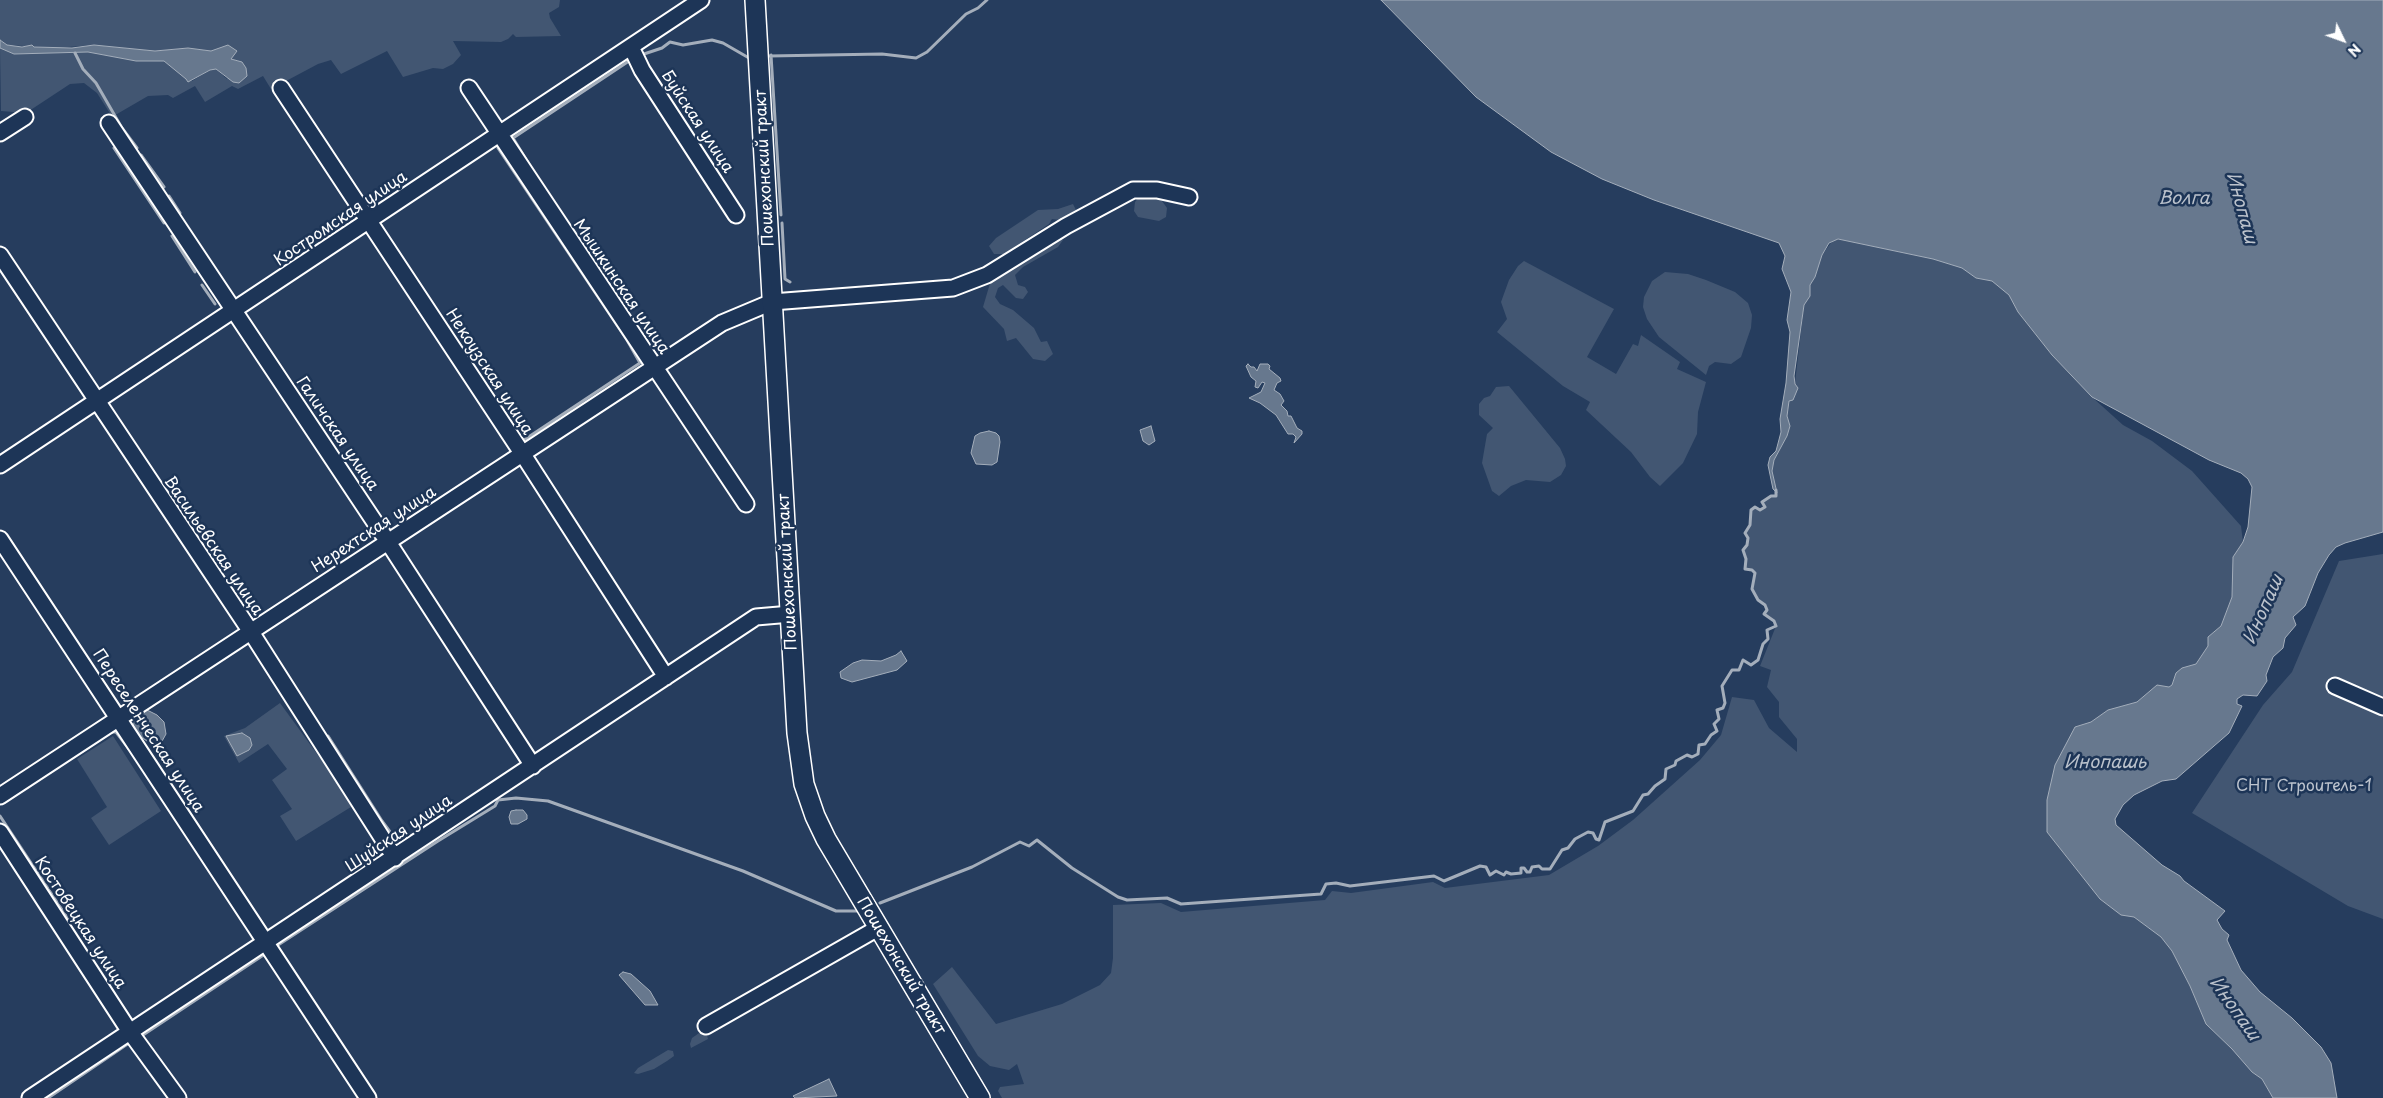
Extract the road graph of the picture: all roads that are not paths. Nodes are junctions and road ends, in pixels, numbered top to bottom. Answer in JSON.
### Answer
{"nodes":[{"id":1,"x":701,"y":0,"type":"edge"},
{"id":2,"x":755,"y":0,"type":"edge"},
{"id":3,"x":631,"y":47,"type":"junction"},
{"id":4,"x":281,"y":88,"type":"dead end"},
{"id":5,"x":469,"y":88,"type":"dead end"},
{"id":6,"x":25,"y":117,"type":"dead end"},
{"id":7,"x":109,"y":122,"type":"dead end"},
{"id":8,"x":0,"y":133,"type":"edge"},
{"id":9,"x":499,"y":134,"type":"junction"},
{"id":10,"x":1189,"y":197,"type":"dead end"},
{"id":11,"x":736,"y":214,"type":"dead end"},
{"id":12,"x":369,"y":221,"type":"junction"},
{"id":13,"x":0,"y":255,"type":"edge"},
{"id":14,"x":772,"y":302,"type":"junction"},
{"id":15,"x":234,"y":312,"type":"junction"},
{"id":16,"x":654,"y":367,"type":"junction"},
{"id":17,"x":96,"y":402,"type":"junction"},
{"id":18,"x":522,"y":453,"type":"junction"},
{"id":19,"x":0,"y":465,"type":"edge"},
{"id":20,"x":746,"y":504,"type":"dead end"},
{"id":21,"x":0,"y":539,"type":"edge"},
{"id":22,"x":388,"y":542,"type":"junction"},
{"id":23,"x":791,"y":614,"type":"junction"},
{"id":24,"x":250,"y":632,"type":"junction"},
{"id":25,"x":666,"y":677,"type":"junction"},
{"id":26,"x":2336,"y":686,"type":"dead end"},
{"id":27,"x":2383,"y":707,"type":"edge"},
{"id":28,"x":118,"y":718,"type":"junction"},
{"id":29,"x":533,"y":766,"type":"junction"},
{"id":30,"x":0,"y":796,"type":"edge"},
{"id":31,"x":0,"y":832,"type":"edge"},
{"id":32,"x":395,"y":858,"type":"junction"},
{"id":33,"x":878,"y":928,"type":"junction"},
{"id":34,"x":269,"y":948,"type":"junction"},
{"id":35,"x":706,"y":1026,"type":"dead end"},
{"id":36,"x":134,"y":1037,"type":"junction"},
{"id":37,"x":30,"y":1098,"type":"edge"},
{"id":38,"x":178,"y":1098,"type":"edge"},
{"id":39,"x":368,"y":1098,"type":"edge"},
{"id":40,"x":980,"y":1098,"type":"edge"}],
"edges":[{"from":1,"to":3,"type":"street","name":"Костромская улица"},
{"from":2,"to":14,"type":"main road","name":"Пошехонский тракт"},
{"from":3,"to":9,"type":"street","name":"Костромская улица"},
{"from":3,"to":11,"type":"street","name":"Буйская улица"},
{"from":4,"to":12,"type":"street","name":"Некоузская улица"},
{"from":5,"to":9,"type":"street","name":"Мышкинская улица"},
{"from":6,"to":8,"type":"street"},
{"from":7,"to":15,"type":"street","name":"Галичская улица"},
{"from":9,"to":12,"type":"street","name":"Костромская улица"},
{"from":9,"to":16,"type":"street","name":"Мышкинская улица"},
{"from":10,"to":14,"type":"street","name":"Нерехтская улица"},
{"from":12,"to":15,"type":"street","name":"Костромская улица"},
{"from":12,"to":18,"type":"street","name":"Некоузская улица"},
{"from":13,"to":17,"type":"street","name":"Васильевская улица"},
{"from":14,"to":16,"type":"street","name":"Нерехтская улица"},
{"from":14,"to":23,"type":"main road","name":"Пошехонский тракт"},
{"from":15,"to":17,"type":"street","name":"Костромская улица"},
{"from":15,"to":22,"type":"street","name":"Галичская улица"},
{"from":16,"to":18,"type":"street","name":"Нерехтская улица"},
{"from":16,"to":20,"type":"street","name":"Мышкинская улица"},
{"from":17,"to":19,"type":"street","name":"Костромская улица"},
{"from":17,"to":24,"type":"street","name":"Васильевская улица"},
{"from":18,"to":22,"type":"street","name":"Нерехтская улица"},
{"from":18,"to":25,"type":"street","name":"Некоузская улица"},
{"from":21,"to":28,"type":"street","name":"Переселенческая улица"},
{"from":22,"to":24,"type":"street","name":"Нерехтская улица"},
{"from":22,"to":29,"type":"street","name":"Галичская улица"},
{"from":23,"to":25,"type":"street","name":"Шуйская улица"},
{"from":23,"to":33,"type":"main road","name":"Пошехонский тракт"},
{"from":24,"to":28,"type":"street","name":"Нерехтская улица"},
{"from":24,"to":32,"type":"street","name":"Васильевская улица"},
{"from":25,"to":29,"type":"street","name":"Шуйская улица"},
{"from":26,"to":27,"type":"street"},
{"from":28,"to":30,"type":"street","name":"Нерехтская улица"},
{"from":28,"to":34,"type":"street","name":"Переселенческая улица"},
{"from":29,"to":32,"type":"street","name":"Шуйская улица"},
{"from":31,"to":36,"type":"street","name":"Костовецкая улица"},
{"from":32,"to":34,"type":"street","name":"Шуйская улица"},
{"from":33,"to":35,"type":"street"},
{"from":33,"to":40,"type":"main road","name":"Пошехонский тракт"},
{"from":34,"to":36,"type":"street","name":"Шуйская улица"},
{"from":34,"to":39,"type":"street","name":"Переселенческая улица"},
{"from":36,"to":37,"type":"street","name":"Шуйская улица"},
{"from":36,"to":38,"type":"street","name":"Костовецкая улица"}]}
